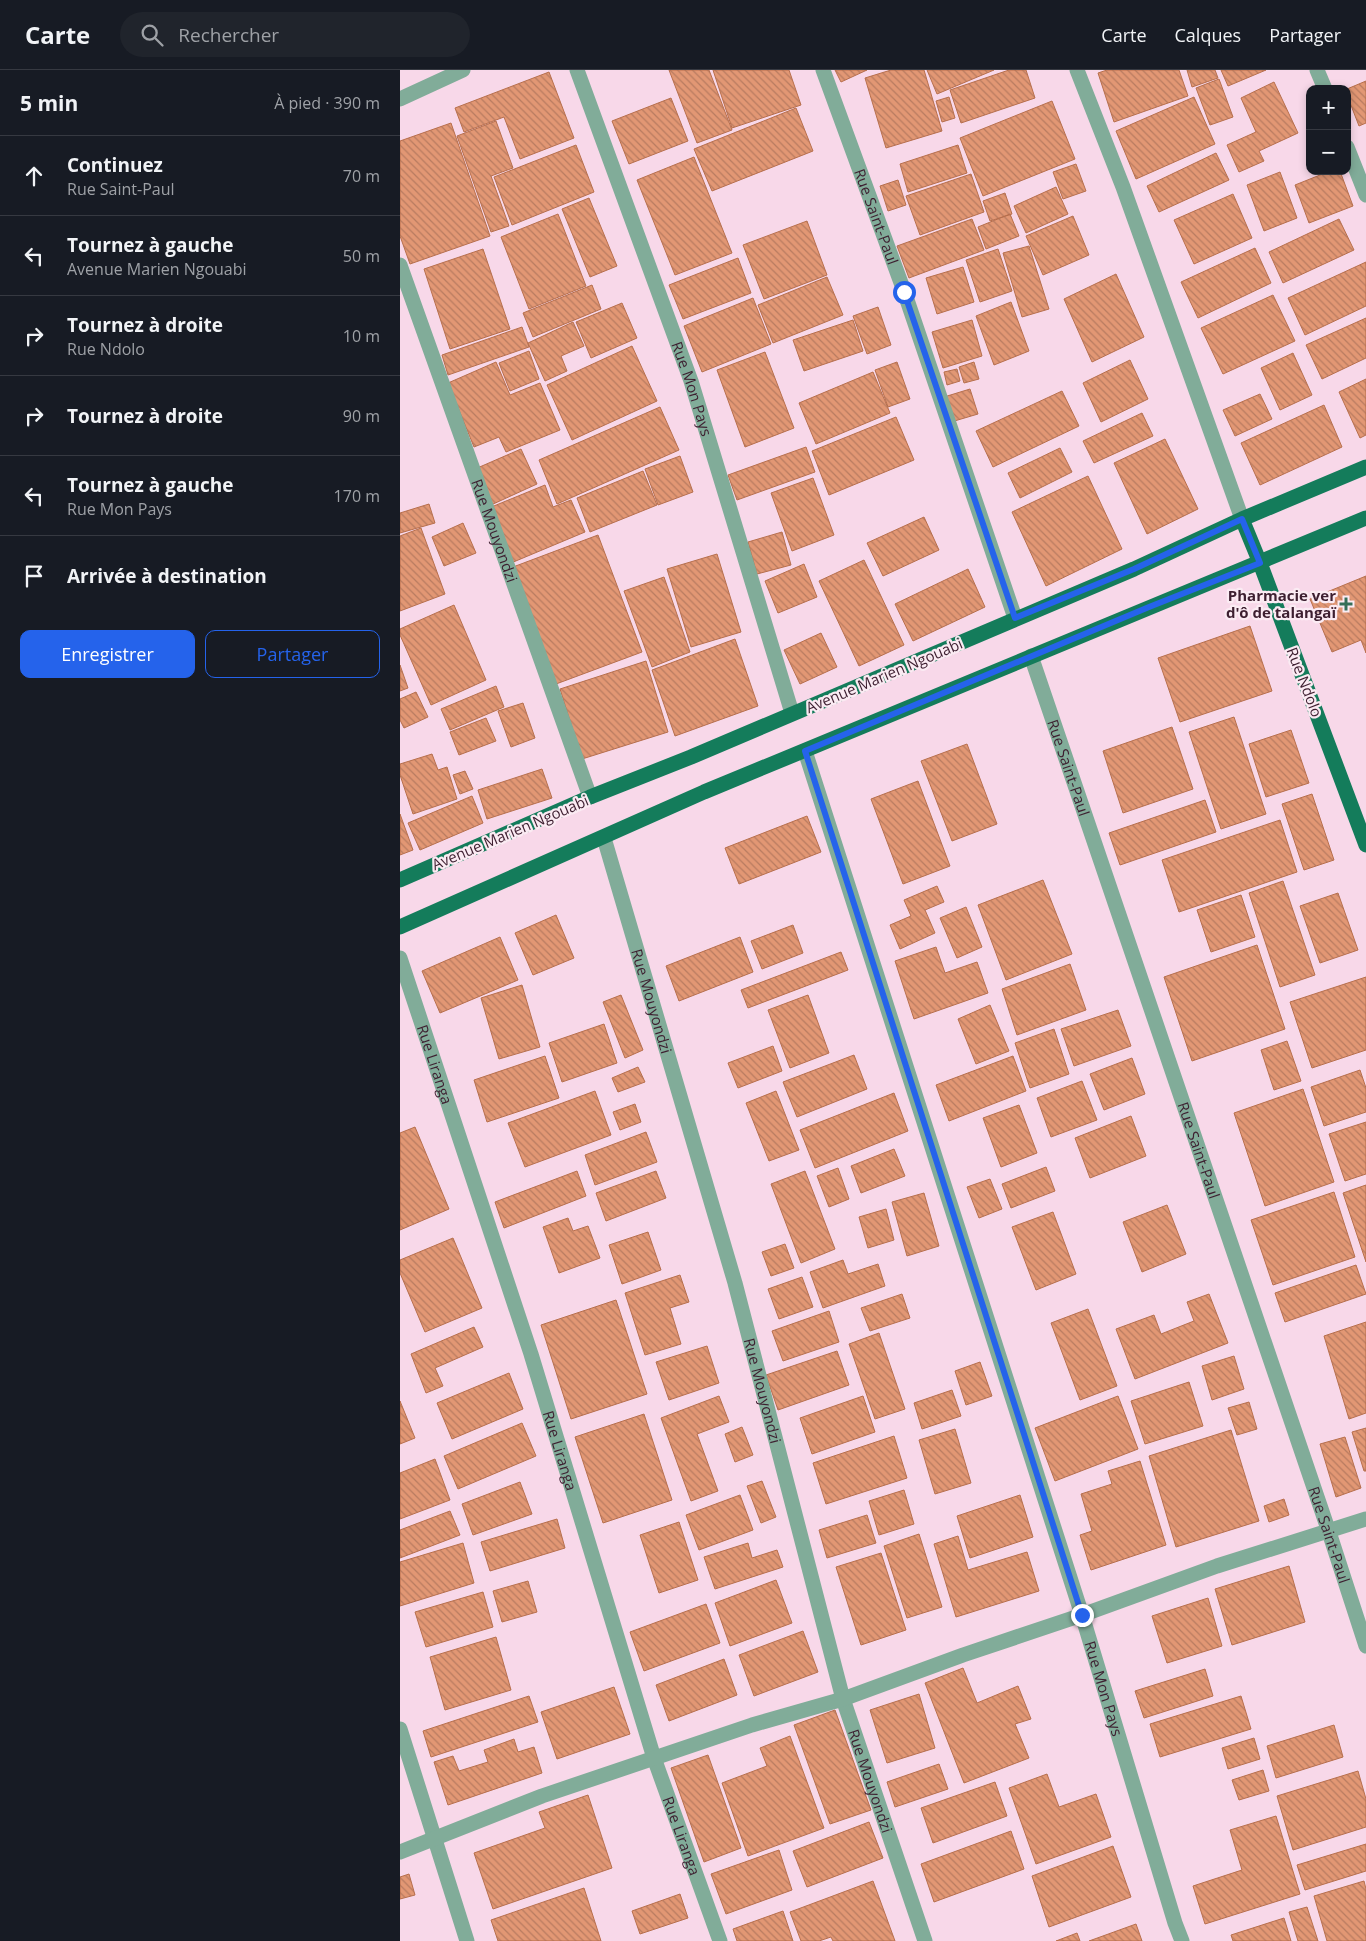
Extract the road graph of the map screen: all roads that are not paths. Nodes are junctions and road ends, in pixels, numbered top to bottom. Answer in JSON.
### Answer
{"nodes":[{"id":1,"x":463,"y":70,"type":"edge"},
{"id":2,"x":576,"y":70,"type":"edge"},
{"id":3,"x":824,"y":70,"type":"edge"},
{"id":4,"x":1077,"y":70,"type":"edge"},
{"id":5,"x":1317,"y":70,"type":"edge"},
{"id":6,"x":1323,"y":85,"type":"edge"},
{"id":7,"x":400,"y":99,"type":"edge"},
{"id":8,"x":1351,"y":157,"type":"edge"},
{"id":9,"x":1366,"y":195,"type":"edge"},
{"id":10,"x":400,"y":265,"type":"edge"},
{"id":11,"x":1366,"y":467,"type":"edge"},
{"id":12,"x":1366,"y":518,"type":"edge"},
{"id":13,"x":1242,"y":519,"type":"junction"},
{"id":14,"x":1260,"y":563,"type":"junction"},
{"id":15,"x":1015,"y":618,"type":"junction"},
{"id":16,"x":1031,"y":656,"type":"junction"},
{"id":17,"x":792,"y":713,"type":"junction"},
{"id":18,"x":805,"y":751,"type":"junction"},
{"id":19,"x":590,"y":798,"type":"junction"},
{"id":20,"x":604,"y":838,"type":"junction"},
{"id":21,"x":1366,"y":845,"type":"edge"},
{"id":22,"x":400,"y":880,"type":"edge"},
{"id":23,"x":400,"y":927,"type":"edge"},
{"id":24,"x":400,"y":958,"type":"edge"},
{"id":25,"x":1366,"y":1519,"type":"edge"},
{"id":26,"x":1329,"y":1532,"type":"junction"},
{"id":27,"x":1082,"y":1615,"type":"junction"},
{"id":28,"x":1366,"y":1646,"type":"edge"},
{"id":29,"x":844,"y":1699,"type":"junction"},
{"id":30,"x":400,"y":1729,"type":"edge"},
{"id":31,"x":654,"y":1758,"type":"junction"},
{"id":32,"x":435,"y":1839,"type":"junction"},
{"id":33,"x":400,"y":1852,"type":"edge"},
{"id":34,"x":467,"y":1941,"type":"edge"},
{"id":35,"x":720,"y":1941,"type":"edge"},
{"id":36,"x":926,"y":1941,"type":"edge"},
{"id":37,"x":1182,"y":1941,"type":"edge"}],
"edges":[{"from":1,"to":7,"type":"street"},
{"from":2,"to":17,"type":"street","name":"Rue Mon Pays"},
{"from":3,"to":15,"type":"street","name":"Rue Saint-Paul"},
{"from":4,"to":13,"type":"street"},
{"from":5,"to":6,"type":"street"},
{"from":8,"to":9,"type":"street"},
{"from":10,"to":19,"type":"street","name":"Rue Mouyondzi"},
{"from":11,"to":13,"type":"main road","name":"Avenue Marien Ngouabi"},
{"from":12,"to":14,"type":"main road"},
{"from":13,"to":14,"type":"main road","name":"Rue Ndolo"},
{"from":13,"to":15,"type":"main road","name":"Avenue Marien Ngouabi"},
{"from":14,"to":16,"type":"main road"},
{"from":14,"to":21,"type":"main road","name":"Rue Ndolo"},
{"from":15,"to":17,"type":"main road","name":"Avenue Marien Ngouabi"},
{"from":16,"to":18,"type":"main road"},
{"from":16,"to":26,"type":"street","name":"Rue Saint-Paul"},
{"from":17,"to":19,"type":"main road","name":"Avenue Marien Ngouabi"},
{"from":18,"to":20,"type":"main road"},
{"from":18,"to":27,"type":"street","name":"Rue Mon Pays"},
{"from":19,"to":22,"type":"main road","name":"Avenue Marien Ngouabi"},
{"from":20,"to":23,"type":"main road"},
{"from":20,"to":29,"type":"street","name":"Rue Mouyondzi"},
{"from":24,"to":31,"type":"street","name":"Rue Liranga"},
{"from":25,"to":26,"type":"street"},
{"from":26,"to":27,"type":"street"},
{"from":26,"to":28,"type":"street","name":"Rue Saint-Paul"},
{"from":27,"to":29,"type":"street"},
{"from":27,"to":37,"type":"street","name":"Rue Mon Pays"},
{"from":29,"to":31,"type":"street"},
{"from":29,"to":36,"type":"street","name":"Rue Mouyondzi"},
{"from":30,"to":32,"type":"street"},
{"from":31,"to":32,"type":"street"},
{"from":31,"to":35,"type":"street","name":"Rue Liranga"},
{"from":32,"to":33,"type":"street"},
{"from":32,"to":34,"type":"street"}]}
